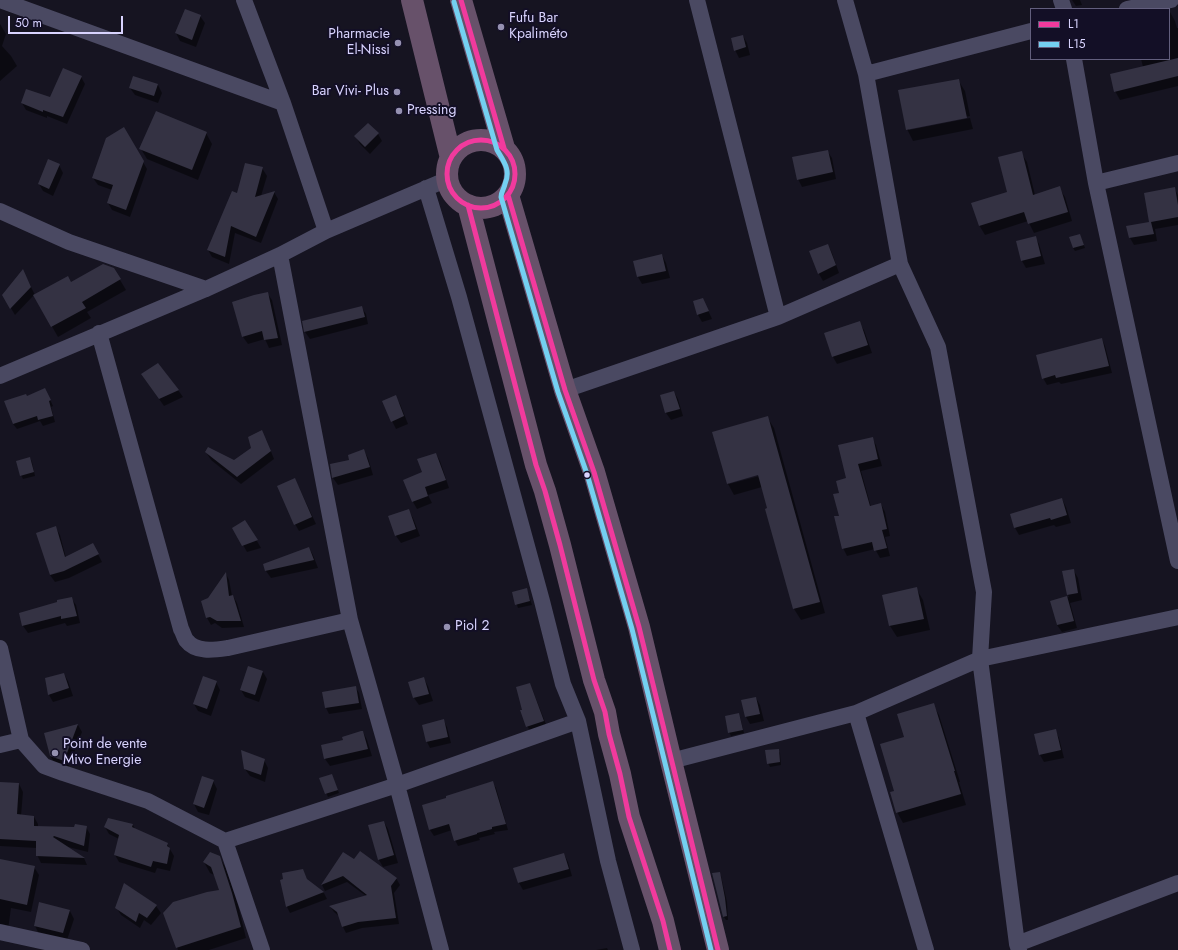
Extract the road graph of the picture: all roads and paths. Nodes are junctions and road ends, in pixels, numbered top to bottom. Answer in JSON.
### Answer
{"nodes":[{"id":1,"x":0,"y":0,"type":"edge"},
{"id":2,"x":244,"y":0,"type":"edge"},
{"id":3,"x":412,"y":0,"type":"edge"},
{"id":4,"x":461,"y":0,"type":"edge"},
{"id":5,"x":697,"y":0,"type":"edge"},
{"id":6,"x":845,"y":0,"type":"edge"},
{"id":7,"x":1171,"y":0,"type":"edge"},
{"id":8,"x":1132,"y":8,"type":"edge"},
{"id":9,"x":1030,"y":31,"type":"edge"},
{"id":10,"x":1074,"y":60,"type":"edge"},
{"id":11,"x":866,"y":74,"type":"junction"},
{"id":12,"x":283,"y":103,"type":"junction"},
{"id":13,"x":504,"y":148,"type":"junction"},
{"id":14,"x":451,"y":158,"type":"junction"},
{"id":15,"x":1178,"y":163,"type":"edge"},
{"id":16,"x":448,"y":179,"type":"junction"},
{"id":17,"x":1096,"y":183,"type":"junction"},
{"id":18,"x":426,"y":188,"type":"junction"},
{"id":19,"x":508,"y":195,"type":"junction"},
{"id":20,"x":468,"y":205,"type":"junction"},
{"id":21,"x":1,"y":211,"type":"edge"},
{"id":22,"x":326,"y":231,"type":"junction"},
{"id":23,"x":280,"y":255,"type":"junction"},
{"id":24,"x":900,"y":264,"type":"junction"},
{"id":25,"x":206,"y":288,"type":"junction"},
{"id":26,"x":778,"y":317,"type":"junction"},
{"id":27,"x":99,"y":333,"type":"junction"},
{"id":28,"x":0,"y":376,"type":"edge"},
{"id":29,"x":565,"y":390,"type":"junction"},
{"id":30,"x":1175,"y":526,"type":"edge"},
{"id":31,"x":1178,"y":561,"type":"edge"},
{"id":32,"x":1178,"y":617,"type":"edge"},
{"id":33,"x":350,"y":620,"type":"junction"},
{"id":34,"x":0,"y":648,"type":"edge"},
{"id":35,"x":980,"y":659,"type":"junction"},
{"id":36,"x":856,"y":714,"type":"junction"},
{"id":37,"x":578,"y":721,"type":"junction"},
{"id":38,"x":21,"y":740,"type":"junction"},
{"id":39,"x":0,"y":744,"type":"edge"},
{"id":40,"x":671,"y":761,"type":"junction"},
{"id":41,"x":397,"y":785,"type":"junction"},
{"id":42,"x":225,"y":841,"type":"junction"},
{"id":43,"x":1178,"y":883,"type":"edge"},
{"id":44,"x":0,"y":932,"type":"edge"},
{"id":45,"x":1018,"y":947,"type":"edge"},
{"id":46,"x":82,"y":950,"type":"edge"},
{"id":47,"x":262,"y":950,"type":"edge"},
{"id":48,"x":441,"y":950,"type":"edge"},
{"id":49,"x":632,"y":950,"type":"edge"},
{"id":50,"x":670,"y":950,"type":"edge"},
{"id":51,"x":718,"y":950,"type":"edge"},
{"id":52,"x":926,"y":950,"type":"edge"}],
"edges":[{"from":1,"to":12,"type":"street"},
{"from":2,"to":12,"type":"street"},
{"from":3,"to":14,"type":"highway"},
{"from":4,"to":13,"type":"highway"},
{"from":5,"to":26,"type":"street"},
{"from":6,"to":11,"type":"street"},
{"from":7,"to":8,"type":"street"},
{"from":9,"to":11,"type":"street"},
{"from":10,"to":17,"type":"street"},
{"from":11,"to":24,"type":"street"},
{"from":12,"to":22,"type":"street"},
{"from":13,"to":14,"type":"highway"},
{"from":13,"to":19,"type":"highway"},
{"from":14,"to":16,"type":"highway"},
{"from":15,"to":17,"type":"street"},
{"from":16,"to":18,"type":"street"},
{"from":16,"to":20,"type":"highway"},
{"from":17,"to":30,"type":"street"},
{"from":18,"to":22,"type":"street"},
{"from":18,"to":37,"type":"street"},
{"from":19,"to":20,"type":"highway"},
{"from":19,"to":29,"type":"highway"},
{"from":20,"to":50,"type":"highway"},
{"from":21,"to":25,"type":"street"},
{"from":22,"to":23,"type":"street"},
{"from":23,"to":25,"type":"street"},
{"from":23,"to":33,"type":"street"},
{"from":24,"to":26,"type":"street"},
{"from":24,"to":35,"type":"street"},
{"from":25,"to":27,"type":"street"},
{"from":26,"to":29,"type":"street"},
{"from":27,"to":28,"type":"street"},
{"from":27,"to":33,"type":"street"},
{"from":29,"to":40,"type":"highway"},
{"from":30,"to":31,"type":"street"},
{"from":32,"to":35,"type":"street"},
{"from":33,"to":41,"type":"street"},
{"from":34,"to":38,"type":"street"},
{"from":35,"to":36,"type":"street"},
{"from":35,"to":45,"type":"street"},
{"from":36,"to":40,"type":"street"},
{"from":36,"to":52,"type":"street"},
{"from":37,"to":41,"type":"street"},
{"from":37,"to":49,"type":"street"},
{"from":38,"to":39,"type":"street"},
{"from":38,"to":42,"type":"street"},
{"from":40,"to":51,"type":"highway"},
{"from":41,"to":42,"type":"street"},
{"from":41,"to":48,"type":"street"},
{"from":42,"to":47,"type":"street"},
{"from":43,"to":45,"type":"street"},
{"from":44,"to":46,"type":"street"}]}
